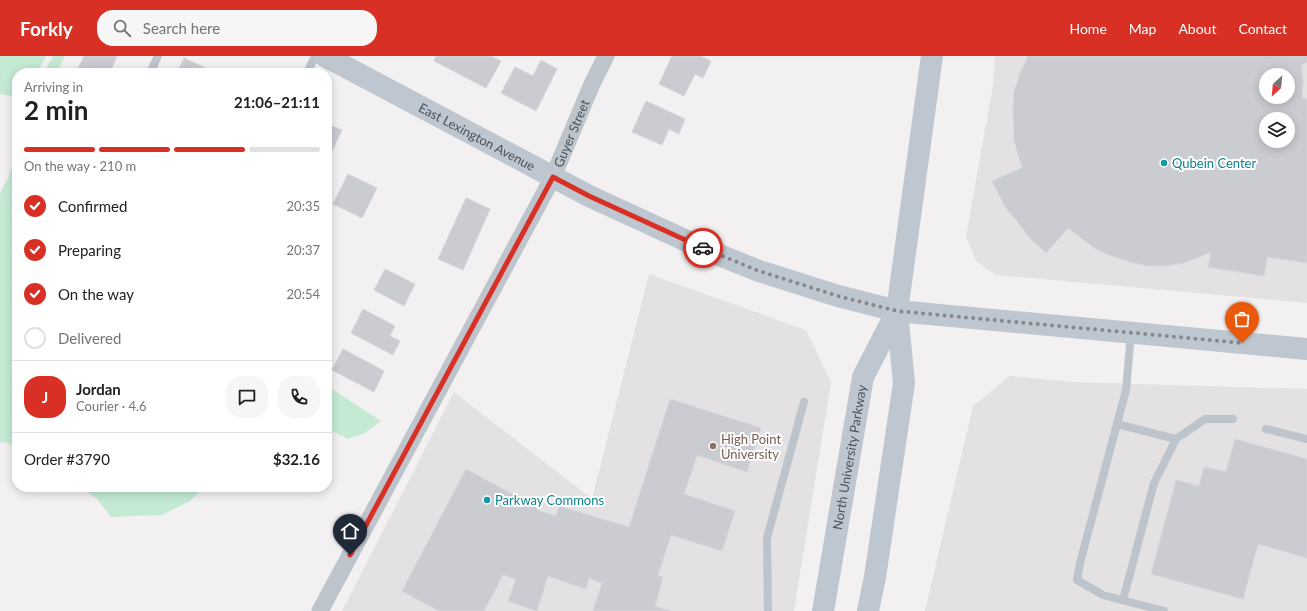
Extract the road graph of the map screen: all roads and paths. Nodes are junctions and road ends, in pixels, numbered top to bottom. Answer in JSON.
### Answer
{"nodes":[{"id":1,"x":158,"y":56,"type":"edge"},
{"id":2,"x":315,"y":56,"type":"edge"},
{"id":3,"x":325,"y":56,"type":"edge"},
{"id":4,"x":606,"y":56,"type":"edge"},
{"id":5,"x":932,"y":56,"type":"edge"},
{"id":6,"x":152,"y":68,"type":"edge"},
{"id":7,"x":309,"y":68,"type":"edge"},
{"id":8,"x":553,"y":177,"type":"junction"},
{"id":9,"x":897,"y":311,"type":"junction"},
{"id":10,"x":1131,"y":332,"type":"junction"},
{"id":11,"x":1307,"y":349,"type":"edge"},
{"id":12,"x":804,"y":402,"type":"dead end"},
{"id":13,"x":1233,"y":419,"type":"dead end"},
{"id":14,"x":1117,"y":424,"type":"junction"},
{"id":15,"x":1266,"y":429,"type":"dead end"},
{"id":16,"x":1176,"y":438,"type":"junction"},
{"id":17,"x":1307,"y":439,"type":"edge"},
{"id":18,"x":1123,"y":600,"type":"junction"},
{"id":19,"x":320,"y":611,"type":"edge"},
{"id":20,"x":768,"y":611,"type":"edge"},
{"id":21,"x":823,"y":611,"type":"edge"},
{"id":22,"x":868,"y":611,"type":"edge"},
{"id":23,"x":1164,"y":611,"type":"edge"}],
"edges":[{"from":1,"to":6,"type":"lane"},
{"from":2,"to":7,"type":"lane"},
{"from":3,"to":8,"type":"main road","name":"East Lexington Avenue"},
{"from":4,"to":8,"type":"street","name":"Guyer Street"},
{"from":5,"to":9,"type":"main road","name":"North University Parkway"},
{"from":8,"to":9,"type":"main road","name":"East Lexington Avenue"},
{"from":8,"to":19,"type":"street","name":"Guyer Street"},
{"from":9,"to":10,"type":"main road","name":"East Lexington Avenue"},
{"from":9,"to":21,"type":"main road","name":"North University Parkway"},
{"from":9,"to":22,"type":"main road","name":"North University Parkway"},
{"from":10,"to":11,"type":"main road","name":"East Lexington Avenue"},
{"from":10,"to":14,"type":"lane"},
{"from":12,"to":20,"type":"lane"},
{"from":13,"to":16,"type":"lane"},
{"from":14,"to":16,"type":"lane"},
{"from":14,"to":18,"type":"lane"},
{"from":15,"to":17,"type":"lane"},
{"from":16,"to":18,"type":"lane"},
{"from":18,"to":23,"type":"lane"}]}
